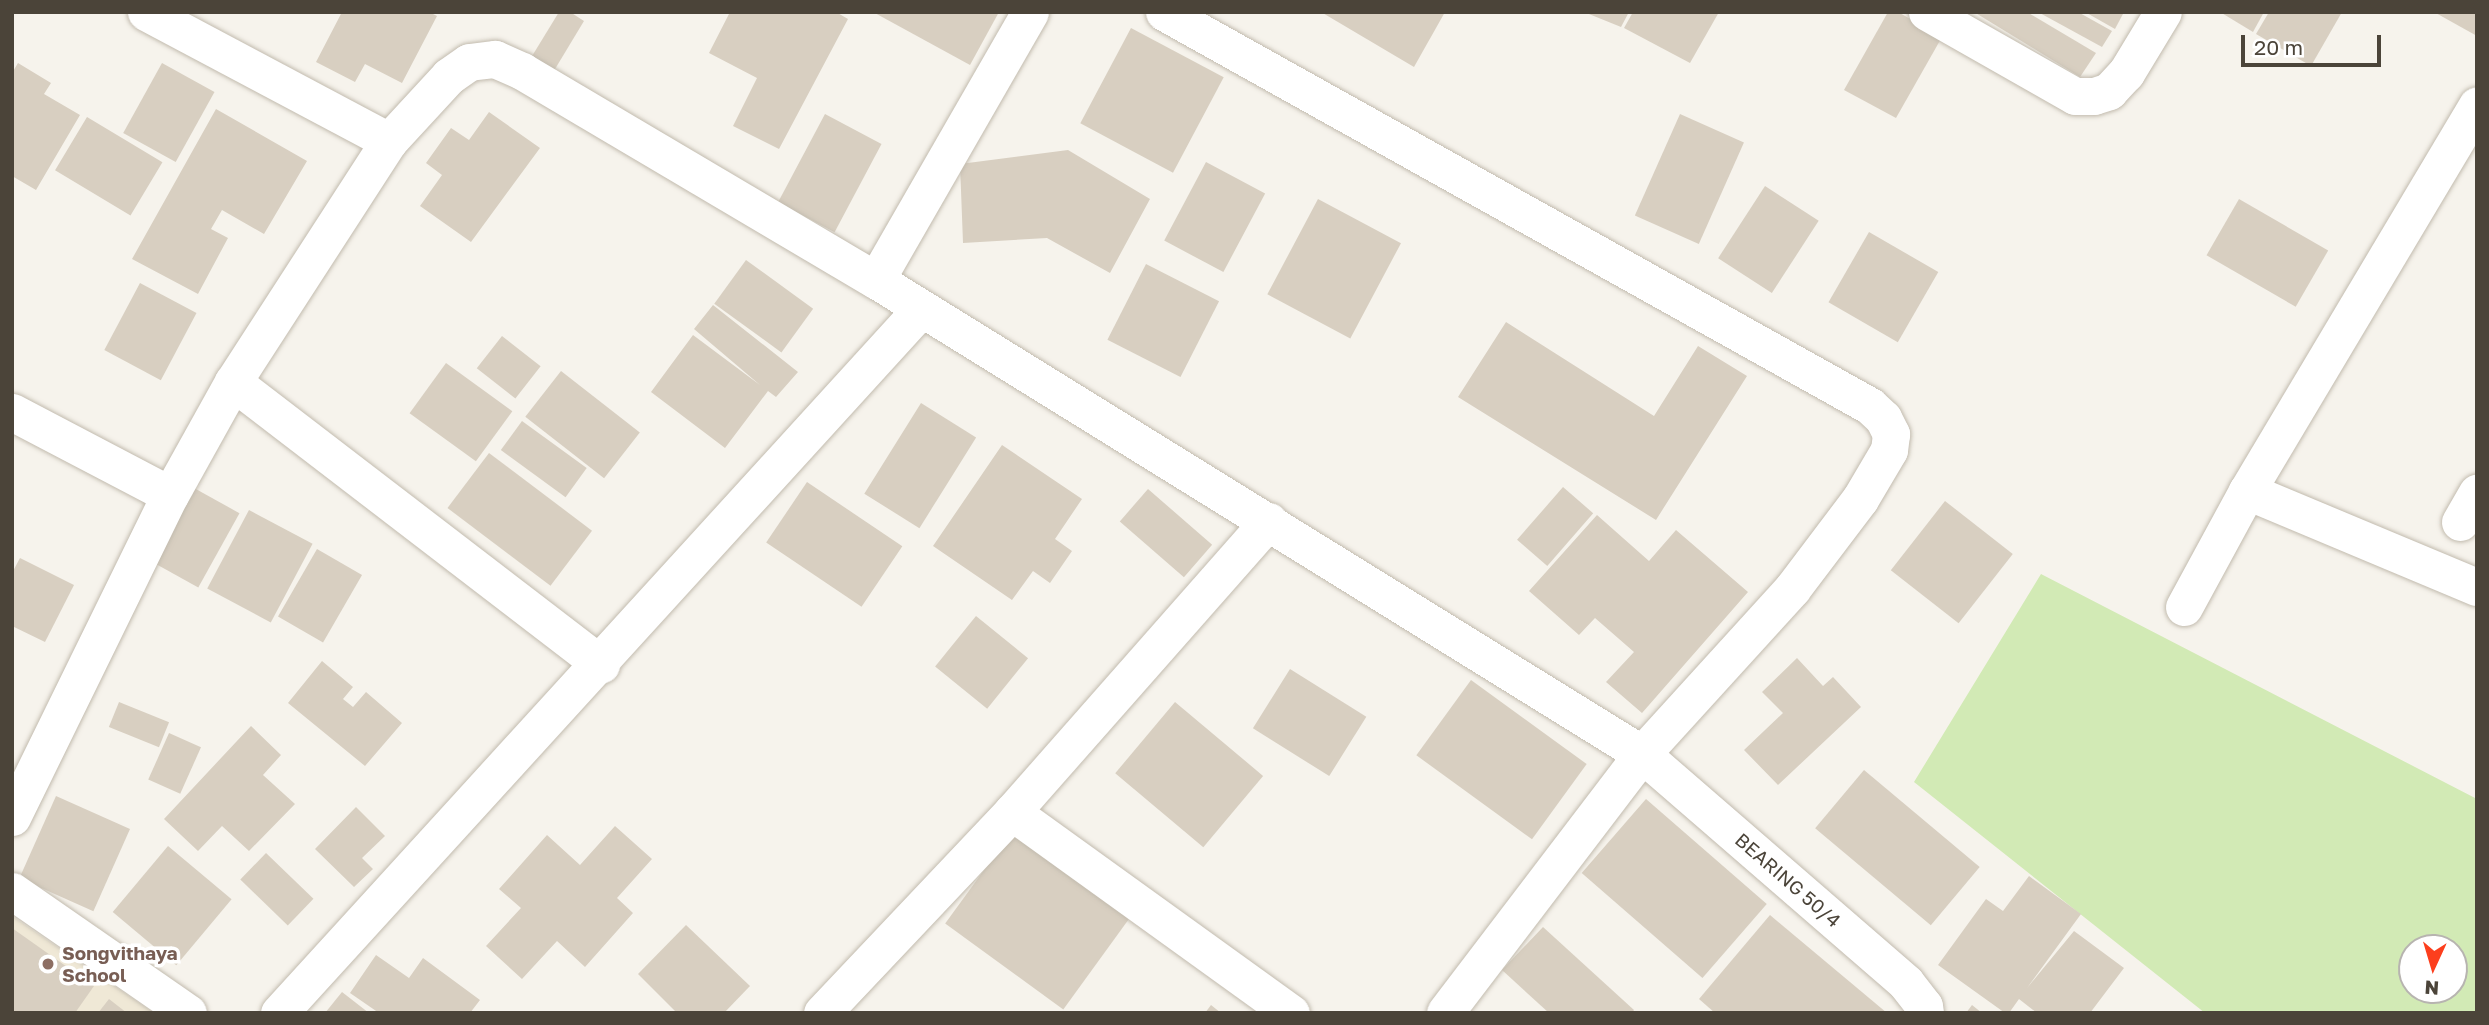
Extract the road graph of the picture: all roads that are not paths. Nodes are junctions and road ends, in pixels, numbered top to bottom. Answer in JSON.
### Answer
{"nodes":[{"id":1,"x":146,"y":12,"type":"edge"},
{"id":2,"x":1030,"y":12,"type":"edge"},
{"id":3,"x":1164,"y":12,"type":"edge"},
{"id":4,"x":1927,"y":12,"type":"edge"},
{"id":5,"x":2163,"y":12,"type":"edge"},
{"id":6,"x":2477,"y":105,"type":"edge"},
{"id":7,"x":389,"y":141,"type":"junction"},
{"id":8,"x":876,"y":280,"type":"junction"},
{"id":9,"x":920,"y":310,"type":"junction"},
{"id":10,"x":233,"y":382,"type":"junction"},
{"id":11,"x":12,"y":412,"type":"edge"},
{"id":12,"x":2248,"y":491,"type":"junction"},
{"id":13,"x":170,"y":495,"type":"junction"},
{"id":14,"x":1269,"y":522,"type":"junction"},
{"id":15,"x":2477,"y":587,"type":"edge"},
{"id":16,"x":2184,"y":607,"type":"dead end"},
{"id":17,"x":601,"y":664,"type":"junction"},
{"id":18,"x":1642,"y":754,"type":"junction"},
{"id":19,"x":1012,"y":813,"type":"junction"},
{"id":20,"x":12,"y":817,"type":"edge"},
{"id":21,"x":12,"y":891,"type":"edge"},
{"id":22,"x":828,"y":1011,"type":"edge"},
{"id":23,"x":188,"y":1013,"type":"edge"},
{"id":24,"x":279,"y":1013,"type":"edge"},
{"id":25,"x":1291,"y":1013,"type":"edge"},
{"id":26,"x":1445,"y":1013,"type":"edge"},
{"id":27,"x":1925,"y":1013,"type":"edge"}],
"edges":[{"from":1,"to":7,"type":"street"},
{"from":2,"to":8,"type":"street"},
{"from":3,"to":18,"type":"street"},
{"from":4,"to":5,"type":"street"},
{"from":6,"to":12,"type":"street"},
{"from":7,"to":8,"type":"street","name":"BEARING 50/4"},
{"from":7,"to":10,"type":"street","name":"BEARING 50/4"},
{"from":8,"to":9,"type":"street","name":"BEARING 50/4"},
{"from":9,"to":14,"type":"street","name":"BEARING 50/4"},
{"from":9,"to":17,"type":"street"},
{"from":10,"to":13,"type":"street","name":"BEARING 50/4"},
{"from":10,"to":17,"type":"street"},
{"from":11,"to":13,"type":"street"},
{"from":12,"to":15,"type":"street"},
{"from":12,"to":16,"type":"street"},
{"from":13,"to":20,"type":"street","name":"BEARING 50/4"},
{"from":14,"to":18,"type":"street","name":"BEARING 50/4"},
{"from":14,"to":19,"type":"street"},
{"from":17,"to":24,"type":"street"},
{"from":18,"to":26,"type":"street"},
{"from":18,"to":27,"type":"street","name":"BEARING 50/4"},
{"from":19,"to":22,"type":"street"},
{"from":19,"to":25,"type":"street"},
{"from":21,"to":23,"type":"street"}]}
